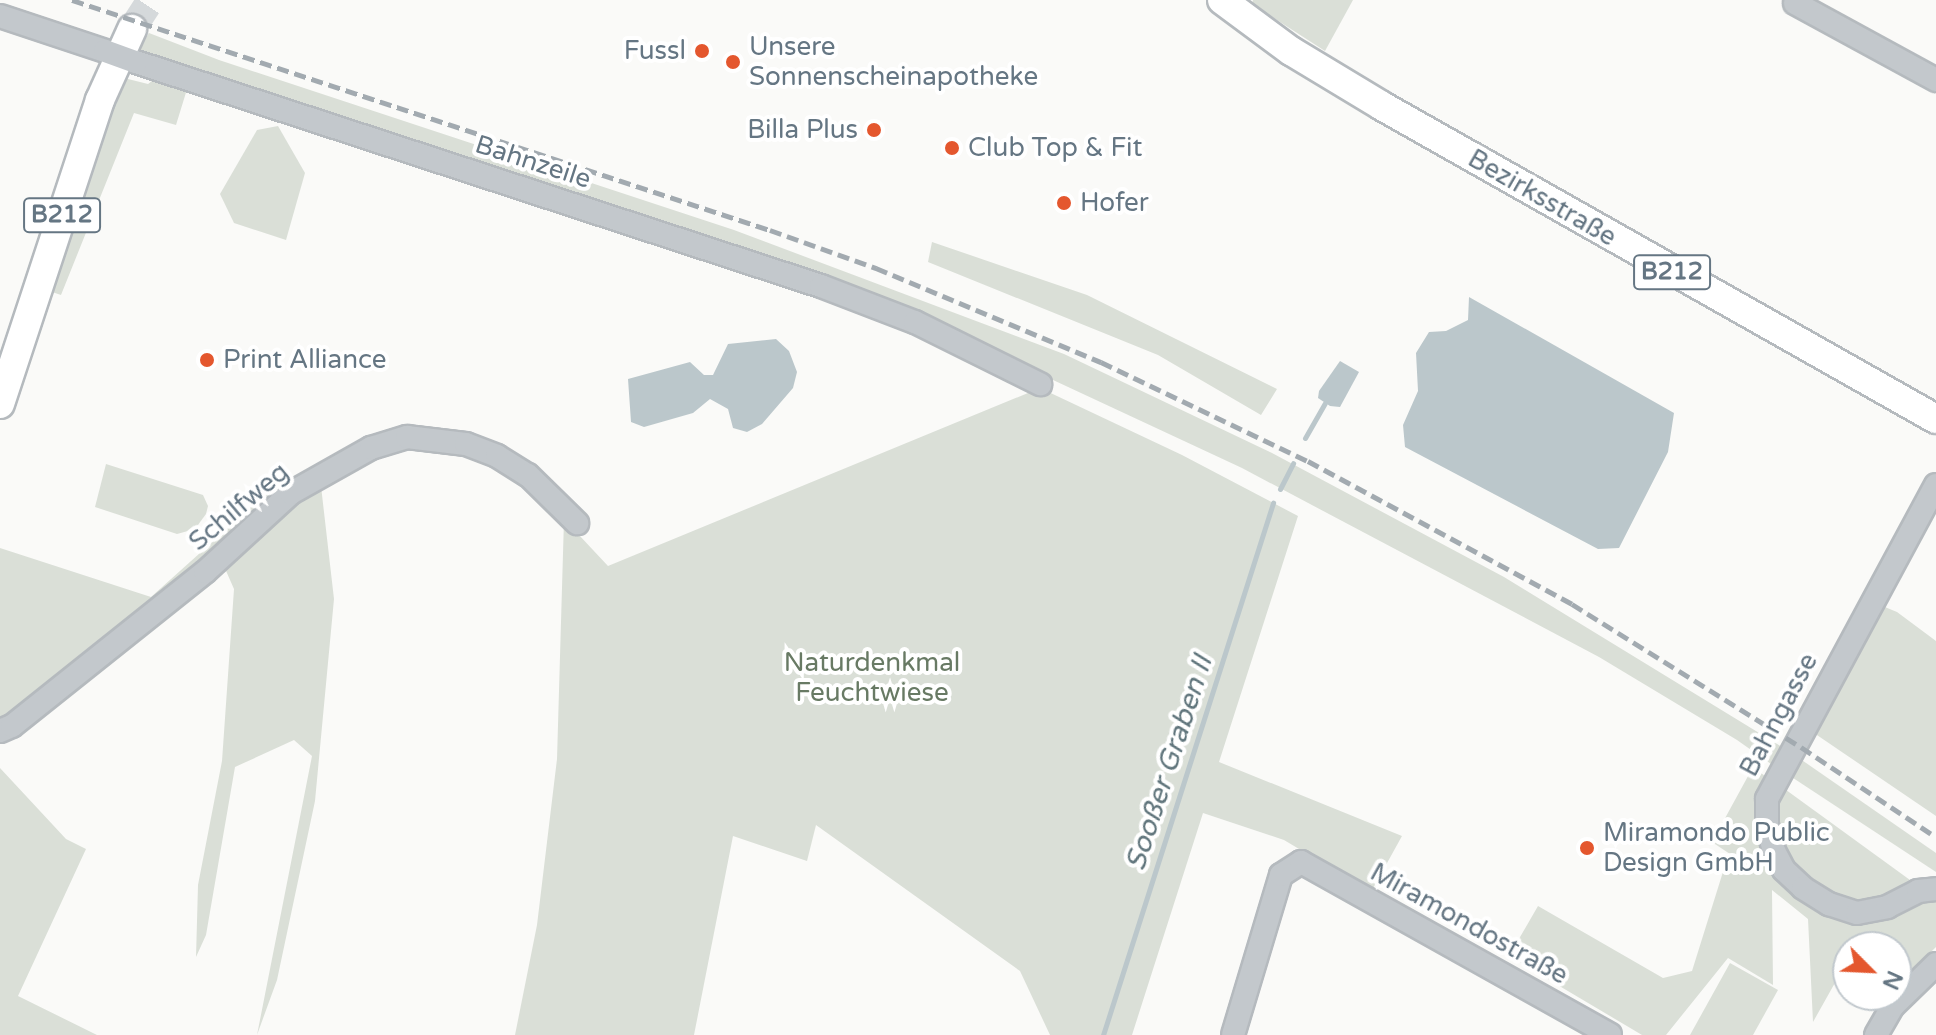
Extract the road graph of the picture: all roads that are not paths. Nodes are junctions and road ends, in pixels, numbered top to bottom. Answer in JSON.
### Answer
{"nodes":[{"id":1,"x":1795,"y":3,"type":"dead end"},
{"id":2,"x":1235,"y":4,"type":"edge"},
{"id":3,"x":0,"y":16,"type":"edge"},
{"id":4,"x":132,"y":29,"type":"tunnel mouth"},
{"id":5,"x":1936,"y":80,"type":"edge"},
{"id":6,"x":1040,"y":384,"type":"dead end"},
{"id":7,"x":0,"y":404,"type":"edge"},
{"id":8,"x":1936,"y":419,"type":"edge"},
{"id":9,"x":1936,"y":485,"type":"edge"},
{"id":10,"x":577,"y":523,"type":"dead end"},
{"id":11,"x":0,"y":731,"type":"edge"},
{"id":12,"x":1936,"y":889,"type":"edge"},
{"id":13,"x":1936,"y":964,"type":"edge"},
{"id":14,"x":1233,"y":1035,"type":"edge"},
{"id":15,"x":1610,"y":1035,"type":"edge"},
{"id":16,"x":1876,"y":1035,"type":"edge"}],
"edges":[{"from":1,"to":5,"type":"street"},
{"from":2,"to":8,"type":"main road","name":"Bezirksstraße","number":"B212"},
{"from":3,"to":6,"type":"street","name":"Bahnzeile","bridge":true},
{"from":4,"to":7,"type":"main road","number":"B212"},
{"from":9,"to":12,"type":"street","name":"Bahngasse"},
{"from":10,"to":11,"type":"street","name":"Schilfweg"},
{"from":13,"to":16,"type":"street"},
{"from":14,"to":15,"type":"street","name":"Miramondostraße"}]}
